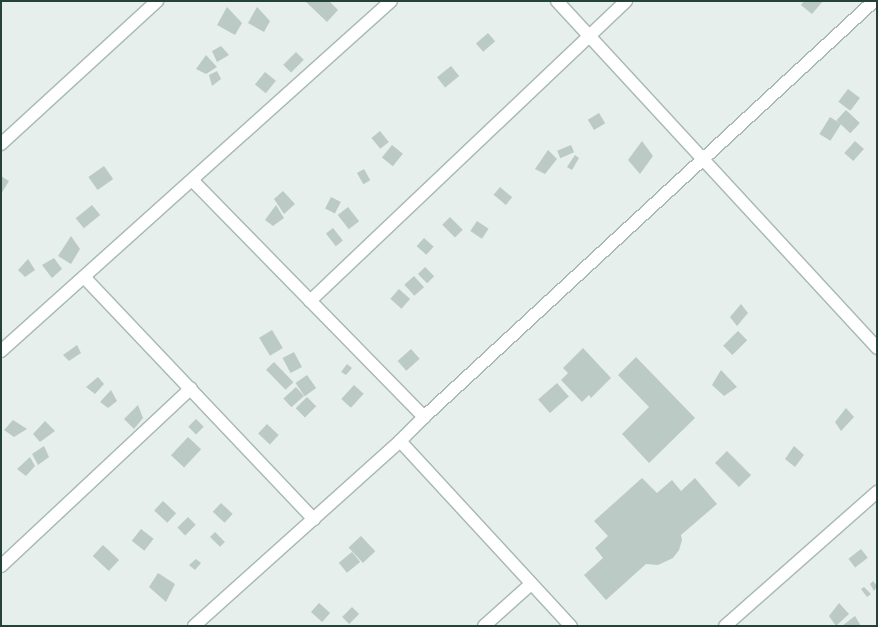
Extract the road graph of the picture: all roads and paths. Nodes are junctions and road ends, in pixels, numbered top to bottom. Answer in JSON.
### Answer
{"nodes":[{"id":1,"x":157,"y":1,"type":"edge"},
{"id":2,"x":391,"y":1,"type":"edge"},
{"id":3,"x":556,"y":1,"type":"edge"},
{"id":4,"x":626,"y":1,"type":"edge"},
{"id":5,"x":874,"y":1,"type":"edge"},
{"id":6,"x":588,"y":36,"type":"junction"},
{"id":7,"x":1,"y":144,"type":"edge"},
{"id":8,"x":702,"y":159,"type":"junction"},
{"id":9,"x":192,"y":180,"type":"junction"},
{"id":10,"x":84,"y":277,"type":"junction"},
{"id":11,"x":310,"y":301,"type":"junction"},
{"id":12,"x":877,"y":348,"type":"edge"},
{"id":13,"x":1,"y":351,"type":"edge"},
{"id":14,"x":191,"y":388,"type":"junction"},
{"id":15,"x":424,"y":417,"type":"junction"},
{"id":16,"x":400,"y":441,"type":"junction"},
{"id":17,"x":877,"y":492,"type":"edge"},
{"id":18,"x":314,"y":519,"type":"junction"},
{"id":19,"x":1,"y":566,"type":"edge"},
{"id":20,"x":531,"y":584,"type":"junction"},
{"id":21,"x":194,"y":626,"type":"edge"},
{"id":22,"x":484,"y":626,"type":"edge"},
{"id":23,"x":571,"y":626,"type":"edge"},
{"id":24,"x":725,"y":626,"type":"edge"}],
"edges":[{"from":1,"to":7,"type":"street"},
{"from":2,"to":9,"type":"street"},
{"from":3,"to":6,"type":"street"},
{"from":4,"to":6,"type":"street"},
{"from":5,"to":8,"type":"street"},
{"from":6,"to":8,"type":"street"},
{"from":6,"to":11,"type":"street"},
{"from":8,"to":12,"type":"street"},
{"from":8,"to":15,"type":"street"},
{"from":9,"to":10,"type":"street"},
{"from":9,"to":11,"type":"street"},
{"from":10,"to":13,"type":"street"},
{"from":10,"to":14,"type":"street"},
{"from":11,"to":15,"type":"street"},
{"from":14,"to":18,"type":"street"},
{"from":14,"to":19,"type":"street"},
{"from":15,"to":16,"type":"street"},
{"from":16,"to":18,"type":"street"},
{"from":16,"to":20,"type":"street"},
{"from":17,"to":24,"type":"street"},
{"from":18,"to":21,"type":"street"},
{"from":20,"to":22,"type":"street"},
{"from":20,"to":23,"type":"street"}]}
